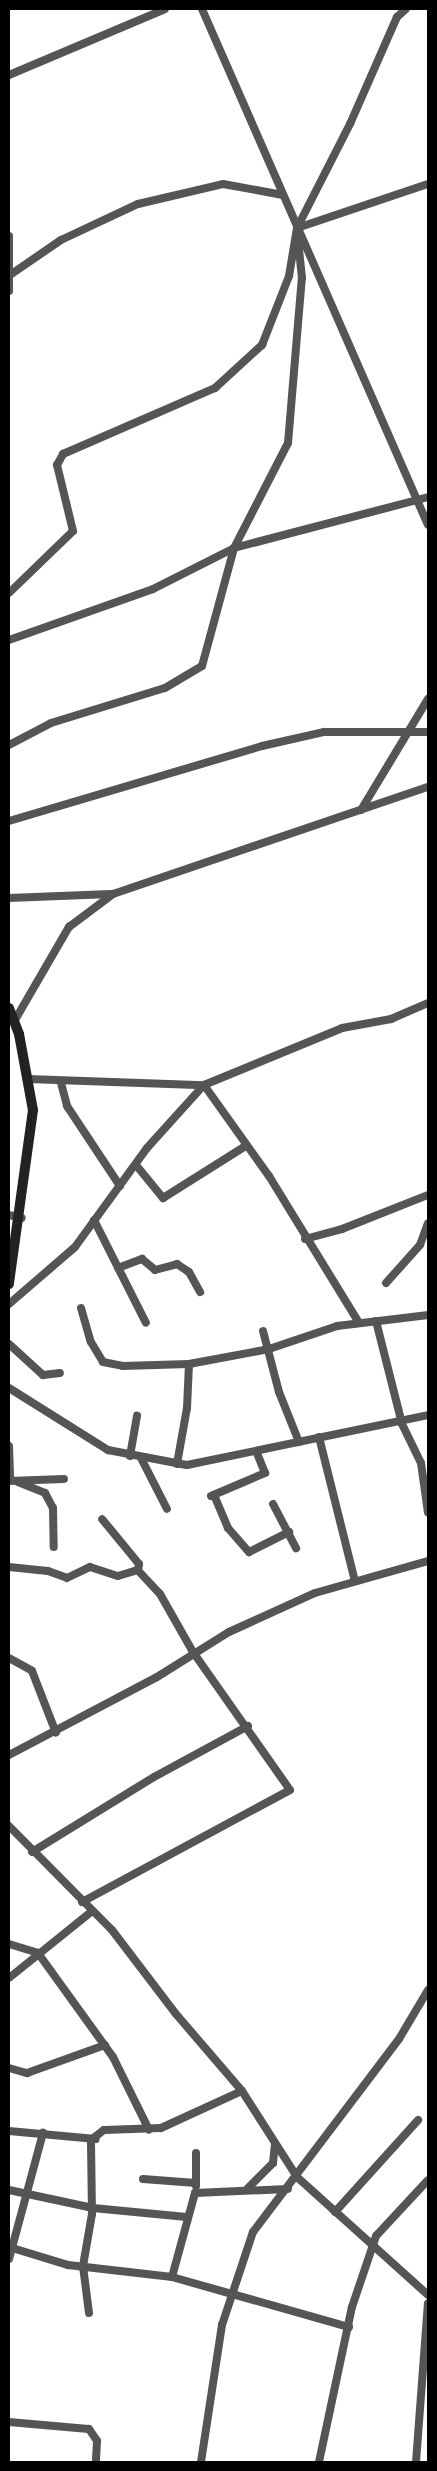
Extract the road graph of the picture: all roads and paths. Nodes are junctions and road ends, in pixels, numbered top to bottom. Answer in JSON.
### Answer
{"nodes":[{"id":1,"x":166,"y":9,"type":"edge"},
{"id":2,"x":202,"y":9,"type":"edge"},
{"id":3,"x":406,"y":9,"type":"edge"},
{"id":4,"x":9,"y":75,"type":"edge"},
{"id":5,"x":428,"y":184,"type":"edge"},
{"id":6,"x":283,"y":195,"type":"junction"},
{"id":7,"x":297,"y":228,"type":"junction"},
{"id":8,"x":9,"y":236,"type":"edge"},
{"id":9,"x":10,"y":275,"type":"junction"},
{"id":10,"x":9,"y":291,"type":"edge"},
{"id":11,"x":428,"y":496,"type":"edge"},
{"id":12,"x":418,"y":500,"type":"junction"},
{"id":13,"x":428,"y":525,"type":"edge"},
{"id":14,"x":234,"y":548,"type":"junction"},
{"id":15,"x":9,"y":593,"type":"edge"},
{"id":16,"x":9,"y":640,"type":"edge"},
{"id":17,"x":428,"y":699,"type":"edge"},
{"id":18,"x":406,"y":732,"type":"junction"},
{"id":19,"x":428,"y":732,"type":"edge"},
{"id":20,"x":9,"y":745,"type":"edge"},
{"id":21,"x":428,"y":787,"type":"edge"},
{"id":22,"x":361,"y":810,"type":"junction"},
{"id":23,"x":9,"y":821,"type":"edge"},
{"id":24,"x":113,"y":894,"type":"junction"},
{"id":25,"x":9,"y":898,"type":"edge"},
{"id":26,"x":428,"y":1003,"type":"edge"},
{"id":27,"x":9,"y":1008,"type":"edge"},
{"id":28,"x":15,"y":1020,"type":"junction"},
{"id":29,"x":28,"y":1078,"type":"junction"},
{"id":30,"x":61,"y":1083,"type":"junction"},
{"id":31,"x":204,"y":1085,"type":"junction"},
{"id":32,"x":247,"y":1145,"type":"junction"},
{"id":33,"x":136,"y":1164,"type":"junction"},
{"id":34,"x":120,"y":1186,"type":"junction"},
{"id":35,"x":428,"y":1195,"type":"edge"},
{"id":36,"x":9,"y":1215,"type":"edge"},
{"id":37,"x":22,"y":1218,"type":"junction"},
{"id":38,"x":94,"y":1220,"type":"junction"},
{"id":39,"x":428,"y":1223,"type":"edge"},
{"id":40,"x":305,"y":1239,"type":"junction"},
{"id":41,"x":118,"y":1268,"type":"junction"},
{"id":42,"x":386,"y":1283,"type":"dead end"},
{"id":43,"x":9,"y":1284,"type":"edge"},
{"id":44,"x":200,"y":1292,"type":"dead end"},
{"id":45,"x":9,"y":1304,"type":"edge"},
{"id":46,"x":81,"y":1308,"type":"dead end"},
{"id":47,"x":428,"y":1315,"type":"edge"},
{"id":48,"x":376,"y":1321,"type":"junction"},
{"id":49,"x":146,"y":1323,"type":"dead end"},
{"id":50,"x":359,"y":1323,"type":"junction"},
{"id":51,"x":263,"y":1331,"type":"dead end"},
{"id":52,"x":9,"y":1344,"type":"edge"},
{"id":53,"x":269,"y":1349,"type":"junction"},
{"id":54,"x":188,"y":1364,"type":"junction"},
{"id":55,"x":60,"y":1373,"type":"dead end"},
{"id":56,"x":9,"y":1388,"type":"edge"},
{"id":57,"x":428,"y":1415,"type":"edge"},
{"id":58,"x":137,"y":1416,"type":"dead end"},
{"id":59,"x":402,"y":1424,"type":"junction"},
{"id":60,"x":319,"y":1437,"type":"junction"},
{"id":61,"x":300,"y":1442,"type":"junction"},
{"id":62,"x":9,"y":1446,"type":"edge"},
{"id":63,"x":257,"y":1453,"type":"junction"},
{"id":64,"x":130,"y":1456,"type":"junction"},
{"id":65,"x":141,"y":1458,"type":"junction"},
{"id":66,"x":177,"y":1464,"type":"junction"},
{"id":67,"x":64,"y":1479,"type":"dead end"},
{"id":68,"x":13,"y":1481,"type":"edge"},
{"id":69,"x":273,"y":1504,"type":"dead end"},
{"id":70,"x":167,"y":1509,"type":"dead end"},
{"id":71,"x":428,"y":1513,"type":"edge"},
{"id":72,"x":102,"y":1519,"type":"dead end"},
{"id":73,"x":289,"y":1532,"type":"junction"},
{"id":74,"x":54,"y":1547,"type":"dead end"},
{"id":75,"x":296,"y":1548,"type":"dead end"},
{"id":76,"x":428,"y":1561,"type":"edge"},
{"id":77,"x":9,"y":1567,"type":"edge"},
{"id":78,"x":138,"y":1570,"type":"junction"},
{"id":79,"x":355,"y":1581,"type":"junction"},
{"id":80,"x":193,"y":1652,"type":"junction"},
{"id":81,"x":9,"y":1658,"type":"edge"},
{"id":82,"x":248,"y":1726,"type":"junction"},
{"id":83,"x":56,"y":1733,"type":"junction"},
{"id":84,"x":9,"y":1755,"type":"edge"},
{"id":85,"x":9,"y":1826,"type":"edge"},
{"id":86,"x":32,"y":1852,"type":"junction"},
{"id":87,"x":82,"y":1902,"type":"junction"},
{"id":88,"x":91,"y":1912,"type":"junction"},
{"id":89,"x":9,"y":1944,"type":"edge"},
{"id":90,"x":38,"y":1953,"type":"junction"},
{"id":91,"x":9,"y":1978,"type":"edge"},
{"id":92,"x":428,"y":1990,"type":"edge"},
{"id":93,"x":104,"y":2045,"type":"junction"},
{"id":94,"x":9,"y":2068,"type":"edge"},
{"id":95,"x":242,"y":2091,"type":"junction"},
{"id":96,"x":418,"y":2120,"type":"dead end"},
{"id":97,"x":149,"y":2130,"type":"junction"},
{"id":98,"x":9,"y":2131,"type":"edge"},
{"id":99,"x":43,"y":2133,"type":"junction"},
{"id":100,"x":96,"y":2139,"type":"junction"},
{"id":101,"x":274,"y":2139,"type":"junction"},
{"id":102,"x":196,"y":2153,"type":"dead end"},
{"id":103,"x":297,"y":2177,"type":"junction"},
{"id":104,"x":143,"y":2179,"type":"dead end"},
{"id":105,"x":428,"y":2180,"type":"edge"},
{"id":106,"x":196,"y":2183,"type":"junction"},
{"id":107,"x":288,"y":2189,"type":"junction"},
{"id":108,"x":9,"y":2190,"type":"edge"},
{"id":109,"x":246,"y":2190,"type":"junction"},
{"id":110,"x":195,"y":2192,"type":"junction"},
{"id":111,"x":26,"y":2196,"type":"junction"},
{"id":112,"x":92,"y":2208,"type":"junction"},
{"id":113,"x":335,"y":2212,"type":"junction"},
{"id":114,"x":187,"y":2217,"type":"junction"},
{"id":115,"x":372,"y":2246,"type":"junction"},
{"id":116,"x":11,"y":2248,"type":"edge"},
{"id":117,"x":9,"y":2259,"type":"edge"},
{"id":118,"x":83,"y":2266,"type":"junction"},
{"id":119,"x":172,"y":2277,"type":"junction"},
{"id":120,"x":232,"y":2294,"type":"junction"},
{"id":121,"x":428,"y":2295,"type":"edge"},
{"id":122,"x":428,"y":2303,"type":"edge"},
{"id":123,"x":89,"y":2313,"type":"dead end"},
{"id":124,"x":348,"y":2327,"type":"junction"},
{"id":125,"x":9,"y":2422,"type":"edge"},
{"id":126,"x":96,"y":2462,"type":"edge"},
{"id":127,"x":201,"y":2462,"type":"edge"},
{"id":128,"x":319,"y":2462,"type":"edge"},
{"id":129,"x":416,"y":2462,"type":"edge"}],
"edges":[{"from":1,"to":4,"type":"street"},
{"from":2,"to":6,"type":"street"},
{"from":3,"to":7,"type":"street"},
{"from":5,"to":7,"type":"street"},
{"from":6,"to":7,"type":"street"},
{"from":6,"to":9,"type":"street"},
{"from":7,"to":12,"type":"street"},
{"from":7,"to":14,"type":"street"},
{"from":7,"to":15,"type":"street"},
{"from":8,"to":9,"type":"street"},
{"from":9,"to":10,"type":"street"},
{"from":11,"to":12,"type":"street"},
{"from":12,"to":13,"type":"street"},
{"from":12,"to":14,"type":"street"},
{"from":14,"to":16,"type":"street"},
{"from":14,"to":20,"type":"street"},
{"from":17,"to":18,"type":"street"},
{"from":18,"to":19,"type":"street"},
{"from":18,"to":22,"type":"street"},
{"from":18,"to":23,"type":"street"},
{"from":21,"to":22,"type":"street"},
{"from":22,"to":24,"type":"street"},
{"from":24,"to":25,"type":"street"},
{"from":24,"to":28,"type":"street"},
{"from":26,"to":31,"type":"street"},
{"from":27,"to":28,"type":"main road"},
{"from":28,"to":29,"type":"main road"},
{"from":29,"to":30,"type":"street"},
{"from":29,"to":37,"type":"main road"},
{"from":30,"to":31,"type":"street"},
{"from":30,"to":34,"type":"street"},
{"from":31,"to":32,"type":"street"},
{"from":31,"to":33,"type":"street"},
{"from":32,"to":33,"type":"street"},
{"from":32,"to":40,"type":"street"},
{"from":33,"to":34,"type":"street"},
{"from":34,"to":38,"type":"street"},
{"from":35,"to":40,"type":"street"},
{"from":36,"to":37,"type":"street"},
{"from":37,"to":43,"type":"main road"},
{"from":38,"to":41,"type":"street"},
{"from":38,"to":45,"type":"street"},
{"from":39,"to":42,"type":"street"},
{"from":40,"to":50,"type":"street"},
{"from":41,"to":44,"type":"street"},
{"from":41,"to":49,"type":"street"},
{"from":46,"to":54,"type":"street"},
{"from":47,"to":48,"type":"street"},
{"from":48,"to":50,"type":"street"},
{"from":48,"to":59,"type":"street"},
{"from":50,"to":53,"type":"street"},
{"from":51,"to":53,"type":"street"},
{"from":52,"to":55,"type":"street"},
{"from":53,"to":54,"type":"street"},
{"from":53,"to":61,"type":"street"},
{"from":54,"to":66,"type":"street"},
{"from":56,"to":64,"type":"street"},
{"from":57,"to":59,"type":"street"},
{"from":58,"to":64,"type":"street"},
{"from":59,"to":60,"type":"street"},
{"from":59,"to":71,"type":"street"},
{"from":60,"to":61,"type":"street"},
{"from":60,"to":79,"type":"street"},
{"from":61,"to":63,"type":"street"},
{"from":62,"to":68,"type":"street"},
{"from":63,"to":66,"type":"street"},
{"from":63,"to":73,"type":"street"},
{"from":64,"to":65,"type":"street"},
{"from":65,"to":66,"type":"street"},
{"from":65,"to":70,"type":"street"},
{"from":67,"to":68,"type":"street"},
{"from":68,"to":74,"type":"street"},
{"from":69,"to":73,"type":"street"},
{"from":72,"to":78,"type":"street"},
{"from":73,"to":75,"type":"street"},
{"from":76,"to":79,"type":"street"},
{"from":77,"to":78,"type":"street"},
{"from":78,"to":80,"type":"street"},
{"from":79,"to":80,"type":"street"},
{"from":80,"to":82,"type":"street"},
{"from":80,"to":83,"type":"street"},
{"from":81,"to":83,"type":"street"},
{"from":82,"to":86,"type":"street"},
{"from":82,"to":87,"type":"street"},
{"from":83,"to":84,"type":"street"},
{"from":85,"to":86,"type":"street"},
{"from":86,"to":87,"type":"street"},
{"from":87,"to":88,"type":"street"},
{"from":88,"to":90,"type":"street"},
{"from":88,"to":95,"type":"street"},
{"from":89,"to":90,"type":"street"},
{"from":90,"to":91,"type":"street"},
{"from":90,"to":93,"type":"street"},
{"from":92,"to":103,"type":"street"},
{"from":93,"to":94,"type":"street"},
{"from":93,"to":97,"type":"street"},
{"from":95,"to":97,"type":"street"},
{"from":95,"to":101,"type":"street"},
{"from":96,"to":113,"type":"street"},
{"from":97,"to":100,"type":"street"},
{"from":98,"to":99,"type":"street"},
{"from":99,"to":100,"type":"street"},
{"from":99,"to":111,"type":"street"},
{"from":100,"to":112,"type":"street"},
{"from":101,"to":103,"type":"street"},
{"from":101,"to":109,"type":"street"},
{"from":102,"to":106,"type":"street"},
{"from":103,"to":107,"type":"street"},
{"from":103,"to":113,"type":"street"},
{"from":104,"to":106,"type":"street"},
{"from":105,"to":115,"type":"street"},
{"from":106,"to":110,"type":"street"},
{"from":107,"to":109,"type":"street"},
{"from":107,"to":120,"type":"street"},
{"from":108,"to":111,"type":"street"},
{"from":109,"to":110,"type":"street"},
{"from":110,"to":114,"type":"street"},
{"from":111,"to":112,"type":"street"},
{"from":111,"to":116,"type":"street"},
{"from":112,"to":114,"type":"street"},
{"from":112,"to":118,"type":"street"},
{"from":113,"to":115,"type":"street"},
{"from":114,"to":119,"type":"street"},
{"from":115,"to":121,"type":"street"},
{"from":115,"to":124,"type":"street"},
{"from":116,"to":117,"type":"street"},
{"from":116,"to":118,"type":"street"},
{"from":118,"to":119,"type":"street"},
{"from":118,"to":123,"type":"street"},
{"from":119,"to":120,"type":"street"},
{"from":120,"to":124,"type":"street"},
{"from":120,"to":127,"type":"street"},
{"from":122,"to":129,"type":"street"},
{"from":124,"to":128,"type":"street"},
{"from":125,"to":126,"type":"street"}]}
